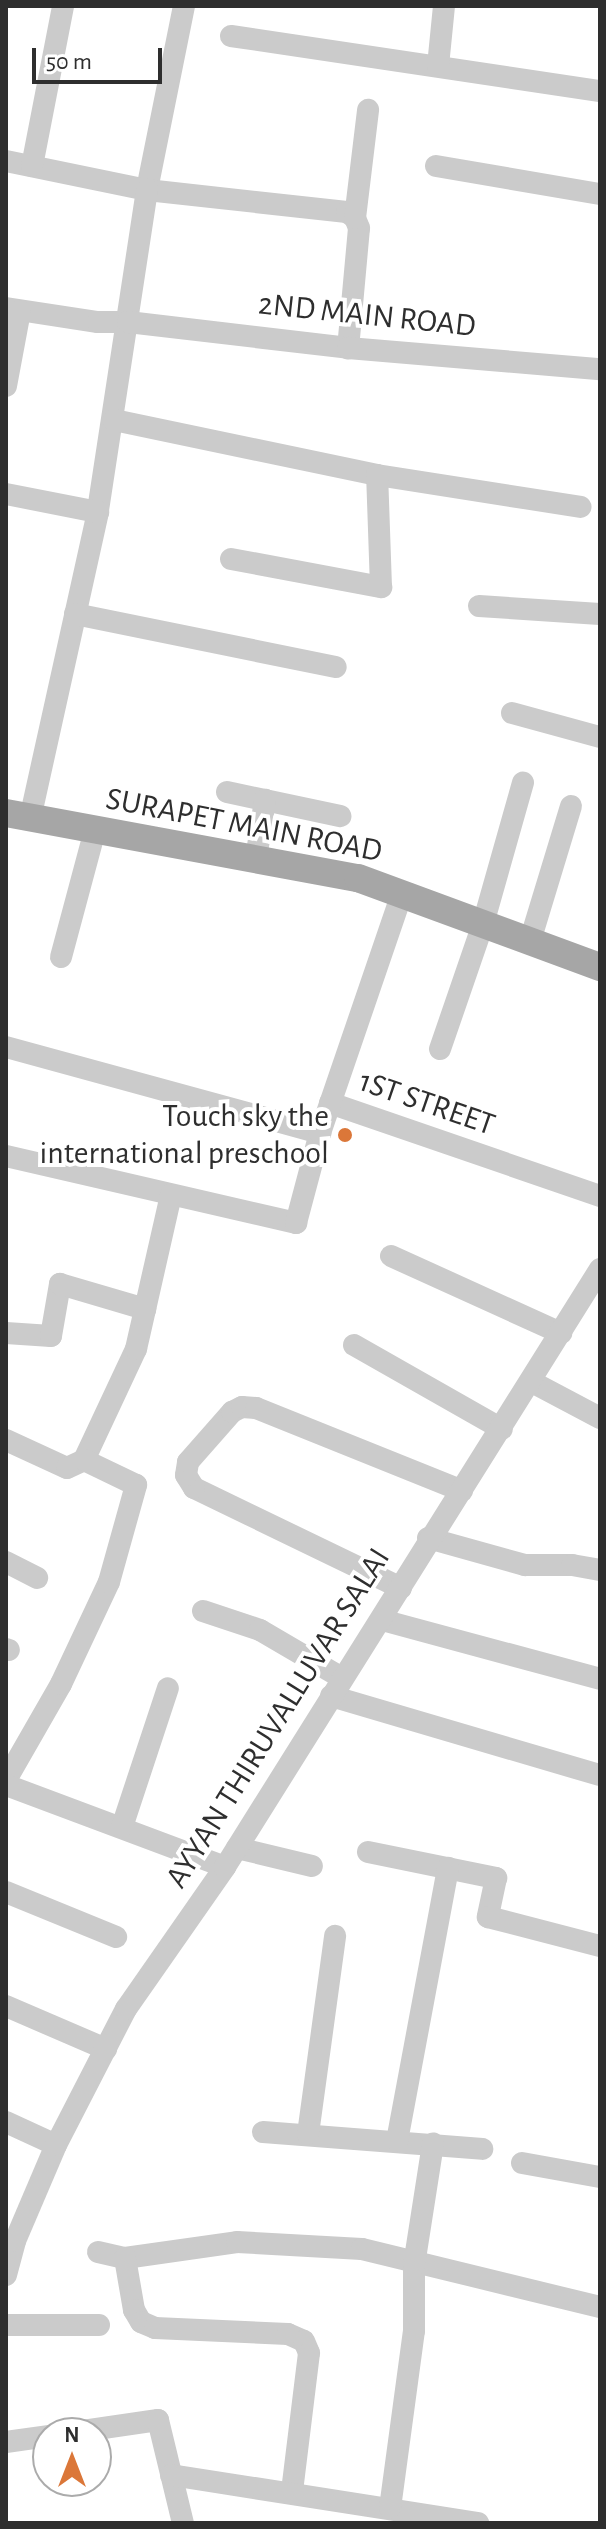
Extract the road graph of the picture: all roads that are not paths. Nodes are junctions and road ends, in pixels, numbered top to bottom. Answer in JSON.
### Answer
{"nodes":[{"id":1,"x":63,"y":6,"type":"edge"},
{"id":2,"x":184,"y":6,"type":"edge"},
{"id":3,"x":444,"y":6,"type":"edge"},
{"id":4,"x":231,"y":36,"type":"dead end"},
{"id":5,"x":438,"y":66,"type":"junction"},
{"id":6,"x":600,"y":91,"type":"edge"},
{"id":7,"x":368,"y":110,"type":"dead end"},
{"id":8,"x":6,"y":161,"type":"edge"},
{"id":9,"x":32,"y":166,"type":"junction"},
{"id":10,"x":436,"y":166,"type":"dead end"},
{"id":11,"x":147,"y":190,"type":"junction"},
{"id":12,"x":600,"y":194,"type":"edge"},
{"id":13,"x":355,"y":218,"type":"junction"},
{"id":14,"x":13,"y":309,"type":"edge"},
{"id":15,"x":128,"y":322,"type":"junction"},
{"id":16,"x":348,"y":348,"type":"junction"},
{"id":17,"x":600,"y":369,"type":"edge"},
{"id":18,"x":6,"y":386,"type":"edge"},
{"id":19,"x":114,"y":420,"type":"junction"},
{"id":20,"x":377,"y":475,"type":"junction"},
{"id":21,"x":6,"y":494,"type":"edge"},
{"id":22,"x":581,"y":507,"type":"dead end"},
{"id":23,"x":98,"y":512,"type":"junction"},
{"id":24,"x":231,"y":559,"type":"dead end"},
{"id":25,"x":479,"y":606,"type":"dead end"},
{"id":26,"x":75,"y":614,"type":"junction"},
{"id":27,"x":600,"y":614,"type":"edge"},
{"id":28,"x":336,"y":667,"type":"dead end"},
{"id":29,"x":512,"y":713,"type":"dead end"},
{"id":30,"x":600,"y":737,"type":"edge"},
{"id":31,"x":523,"y":783,"type":"dead end"},
{"id":32,"x":227,"y":792,"type":"dead end"},
{"id":33,"x":265,"y":800,"type":"junction"},
{"id":34,"x":571,"y":806,"type":"dead end"},
{"id":35,"x":18,"y":816,"type":"edge"},
{"id":36,"x":340,"y":816,"type":"dead end"},
{"id":37,"x":95,"y":830,"type":"junction"},
{"id":38,"x":256,"y":859,"type":"junction"},
{"id":39,"x":402,"y":894,"type":"junction"},
{"id":40,"x":483,"y":924,"type":"junction"},
{"id":41,"x":530,"y":941,"type":"junction"},
{"id":42,"x":61,"y":957,"type":"dead end"},
{"id":43,"x":600,"y":967,"type":"edge"},
{"id":44,"x":6,"y":1047,"type":"edge"},
{"id":45,"x":440,"y":1049,"type":"dead end"},
{"id":46,"x":330,"y":1103,"type":"junction"},
{"id":47,"x":320,"y":1133,"type":"junction"},
{"id":48,"x":6,"y":1156,"type":"edge"},
{"id":49,"x":171,"y":1195,"type":"junction"},
{"id":50,"x":600,"y":1196,"type":"edge"},
{"id":51,"x":391,"y":1256,"type":"dead end"},
{"id":52,"x":600,"y":1269,"type":"edge"},
{"id":53,"x":592,"y":1300,"type":"edge"},
{"id":54,"x":145,"y":1309,"type":"junction"},
{"id":55,"x":6,"y":1333,"type":"edge"},
{"id":56,"x":561,"y":1333,"type":"junction"},
{"id":57,"x":354,"y":1345,"type":"dead end"},
{"id":58,"x":532,"y":1382,"type":"junction"},
{"id":59,"x":600,"y":1418,"type":"edge"},
{"id":60,"x":502,"y":1429,"type":"junction"},
{"id":61,"x":6,"y":1440,"type":"edge"},
{"id":62,"x":84,"y":1460,"type":"junction"},
{"id":63,"x":462,"y":1491,"type":"junction"},
{"id":64,"x":428,"y":1538,"type":"junction"},
{"id":65,"x":6,"y":1562,"type":"edge"},
{"id":66,"x":600,"y":1570,"type":"edge"},
{"id":67,"x":37,"y":1578,"type":"dead end"},
{"id":68,"x":401,"y":1588,"type":"junction"},
{"id":69,"x":203,"y":1611,"type":"dead end"},
{"id":70,"x":382,"y":1620,"type":"junction"},
{"id":71,"x":600,"y":1679,"type":"edge"},
{"id":72,"x":336,"y":1687,"type":"junction"},
{"id":73,"x":168,"y":1688,"type":"dead end"},
{"id":74,"x":600,"y":1775,"type":"edge"},
{"id":75,"x":6,"y":1782,"type":"edge"},
{"id":76,"x":122,"y":1827,"type":"junction"},
{"id":77,"x":368,"y":1852,"type":"dead end"},
{"id":78,"x":231,"y":1857,"type":"junction"},
{"id":79,"x":312,"y":1866,"type":"dead end"},
{"id":80,"x":448,"y":1868,"type":"junction"},
{"id":81,"x":6,"y":1892,"type":"edge"},
{"id":82,"x":335,"y":1936,"type":"dead end"},
{"id":83,"x":116,"y":1937,"type":"dead end"},
{"id":84,"x":599,"y":1942,"type":"edge"},
{"id":85,"x":6,"y":2006,"type":"edge"},
{"id":86,"x":106,"y":2049,"type":"junction"},
{"id":87,"x":6,"y":2122,"type":"edge"},
{"id":88,"x":263,"y":2132,"type":"dead end"},
{"id":89,"x":308,"y":2134,"type":"junction"},
{"id":90,"x":397,"y":2141,"type":"junction"},
{"id":91,"x":433,"y":2143,"type":"junction"},
{"id":92,"x":56,"y":2145,"type":"junction"},
{"id":93,"x":482,"y":2149,"type":"dead end"},
{"id":94,"x":522,"y":2163,"type":"dead end"},
{"id":95,"x":600,"y":2177,"type":"edge"},
{"id":96,"x":10,"y":2239,"type":"edge"},
{"id":97,"x":98,"y":2252,"type":"dead end"},
{"id":98,"x":125,"y":2258,"type":"junction"},
{"id":99,"x":414,"y":2265,"type":"junction"},
{"id":100,"x":6,"y":2275,"type":"edge"},
{"id":101,"x":600,"y":2307,"type":"edge"},
{"id":102,"x":6,"y":2325,"type":"edge"},
{"id":103,"x":99,"y":2325,"type":"dead end"},
{"id":104,"x":112,"y":2427,"type":"edge"},
{"id":105,"x":32,"y":2438,"type":"edge"},
{"id":106,"x":6,"y":2442,"type":"edge"},
{"id":107,"x":171,"y":2475,"type":"junction"},
{"id":108,"x":292,"y":2492,"type":"junction"},
{"id":109,"x":390,"y":2508,"type":"junction"},
{"id":110,"x":183,"y":2523,"type":"edge"},
{"id":111,"x":478,"y":2523,"type":"edge"}],
"edges":[{"from":1,"to":9,"type":"street"},
{"from":2,"to":11,"type":"street"},
{"from":3,"to":5,"type":"street"},
{"from":4,"to":5,"type":"street"},
{"from":5,"to":6,"type":"street"},
{"from":7,"to":13,"type":"street"},
{"from":8,"to":9,"type":"street"},
{"from":9,"to":11,"type":"street"},
{"from":10,"to":12,"type":"street"},
{"from":11,"to":13,"type":"street"},
{"from":11,"to":15,"type":"street"},
{"from":13,"to":16,"type":"street"},
{"from":14,"to":15,"type":"street","name":"2ND MAIN ROAD"},
{"from":14,"to":18,"type":"street"},
{"from":15,"to":16,"type":"street","name":"2ND MAIN ROAD"},
{"from":15,"to":19,"type":"street"},
{"from":16,"to":17,"type":"street","name":"2ND MAIN ROAD"},
{"from":19,"to":20,"type":"street"},
{"from":19,"to":23,"type":"street"},
{"from":20,"to":22,"type":"street"},
{"from":20,"to":24,"type":"street"},
{"from":21,"to":23,"type":"street"},
{"from":23,"to":26,"type":"street"},
{"from":25,"to":27,"type":"street"},
{"from":26,"to":28,"type":"street"},
{"from":26,"to":35,"type":"street"},
{"from":29,"to":30,"type":"street"},
{"from":31,"to":40,"type":"street"},
{"from":32,"to":33,"type":"street"},
{"from":33,"to":36,"type":"street"},
{"from":33,"to":38,"type":"street"},
{"from":34,"to":41,"type":"street"},
{"from":35,"to":37,"type":"main road","name":"SURAPET MAIN ROAD"},
{"from":37,"to":38,"type":"main road","name":"SURAPET MAIN ROAD"},
{"from":37,"to":42,"type":"street"},
{"from":38,"to":39,"type":"main road","name":"SURAPET MAIN ROAD"},
{"from":39,"to":40,"type":"main road","name":"SURAPET MAIN ROAD"},
{"from":39,"to":46,"type":"street"},
{"from":40,"to":41,"type":"main road","name":"SURAPET MAIN ROAD"},
{"from":40,"to":45,"type":"street"},
{"from":41,"to":43,"type":"main road","name":"SURAPET MAIN ROAD"},
{"from":44,"to":47,"type":"street"},
{"from":46,"to":47,"type":"street","name":"1ST STREET"},
{"from":46,"to":50,"type":"street","name":"1ST STREET"},
{"from":47,"to":49,"type":"street","name":"1ST STREET"},
{"from":48,"to":49,"type":"street"},
{"from":49,"to":54,"type":"street"},
{"from":51,"to":56,"type":"street"},
{"from":52,"to":53,"type":"street","name":"AYYAN THIRUVALLUVAR SALAI"},
{"from":53,"to":56,"type":"street","name":"AYYAN THIRUVALLUVAR SALAI"},
{"from":54,"to":55,"type":"street"},
{"from":54,"to":62,"type":"street"},
{"from":56,"to":58,"type":"street","name":"AYYAN THIRUVALLUVAR SALAI"},
{"from":57,"to":60,"type":"street"},
{"from":58,"to":59,"type":"street"},
{"from":58,"to":60,"type":"street","name":"AYYAN THIRUVALLUVAR SALAI"},
{"from":60,"to":63,"type":"street","name":"AYYAN THIRUVALLUVAR SALAI"},
{"from":61,"to":62,"type":"street"},
{"from":62,"to":75,"type":"street"},
{"from":63,"to":64,"type":"street","name":"AYYAN THIRUVALLUVAR SALAI"},
{"from":63,"to":68,"type":"street"},
{"from":64,"to":66,"type":"street"},
{"from":64,"to":68,"type":"street","name":"AYYAN THIRUVALLUVAR SALAI"},
{"from":65,"to":67,"type":"street"},
{"from":68,"to":70,"type":"street","name":"AYYAN THIRUVALLUVAR SALAI"},
{"from":69,"to":72,"type":"street"},
{"from":70,"to":71,"type":"street"},
{"from":70,"to":72,"type":"street","name":"AYYAN THIRUVALLUVAR SALAI"},
{"from":72,"to":74,"type":"street"},
{"from":72,"to":78,"type":"street","name":"AYYAN THIRUVALLUVAR SALAI"},
{"from":73,"to":76,"type":"street"},
{"from":75,"to":76,"type":"street"},
{"from":76,"to":78,"type":"street"},
{"from":77,"to":80,"type":"street"},
{"from":78,"to":79,"type":"street"},
{"from":78,"to":86,"type":"street","name":"AYYAN THIRUVALLUVAR SALAI"},
{"from":80,"to":84,"type":"street"},
{"from":80,"to":90,"type":"street"},
{"from":81,"to":83,"type":"street"},
{"from":82,"to":89,"type":"street"},
{"from":85,"to":86,"type":"street"},
{"from":86,"to":92,"type":"street","name":"AYYAN THIRUVALLUVAR SALAI"},
{"from":87,"to":92,"type":"street"},
{"from":88,"to":89,"type":"street"},
{"from":89,"to":90,"type":"street"},
{"from":90,"to":91,"type":"street"},
{"from":91,"to":93,"type":"street"},
{"from":91,"to":99,"type":"street"},
{"from":92,"to":96,"type":"street","name":"AYYAN THIRUVALLUVAR SALAI"},
{"from":94,"to":95,"type":"street"},
{"from":96,"to":100,"type":"street","name":"AYYAN THIRUVALLUVAR SALAI"},
{"from":97,"to":98,"type":"street"},
{"from":98,"to":99,"type":"street"},
{"from":98,"to":108,"type":"street"},
{"from":99,"to":101,"type":"street"},
{"from":99,"to":109,"type":"street"},
{"from":102,"to":103,"type":"street"},
{"from":104,"to":107,"type":"street"},
{"from":105,"to":106,"type":"street"},
{"from":107,"to":108,"type":"street"},
{"from":107,"to":110,"type":"street"},
{"from":108,"to":109,"type":"street"},
{"from":109,"to":111,"type":"street"}]}
